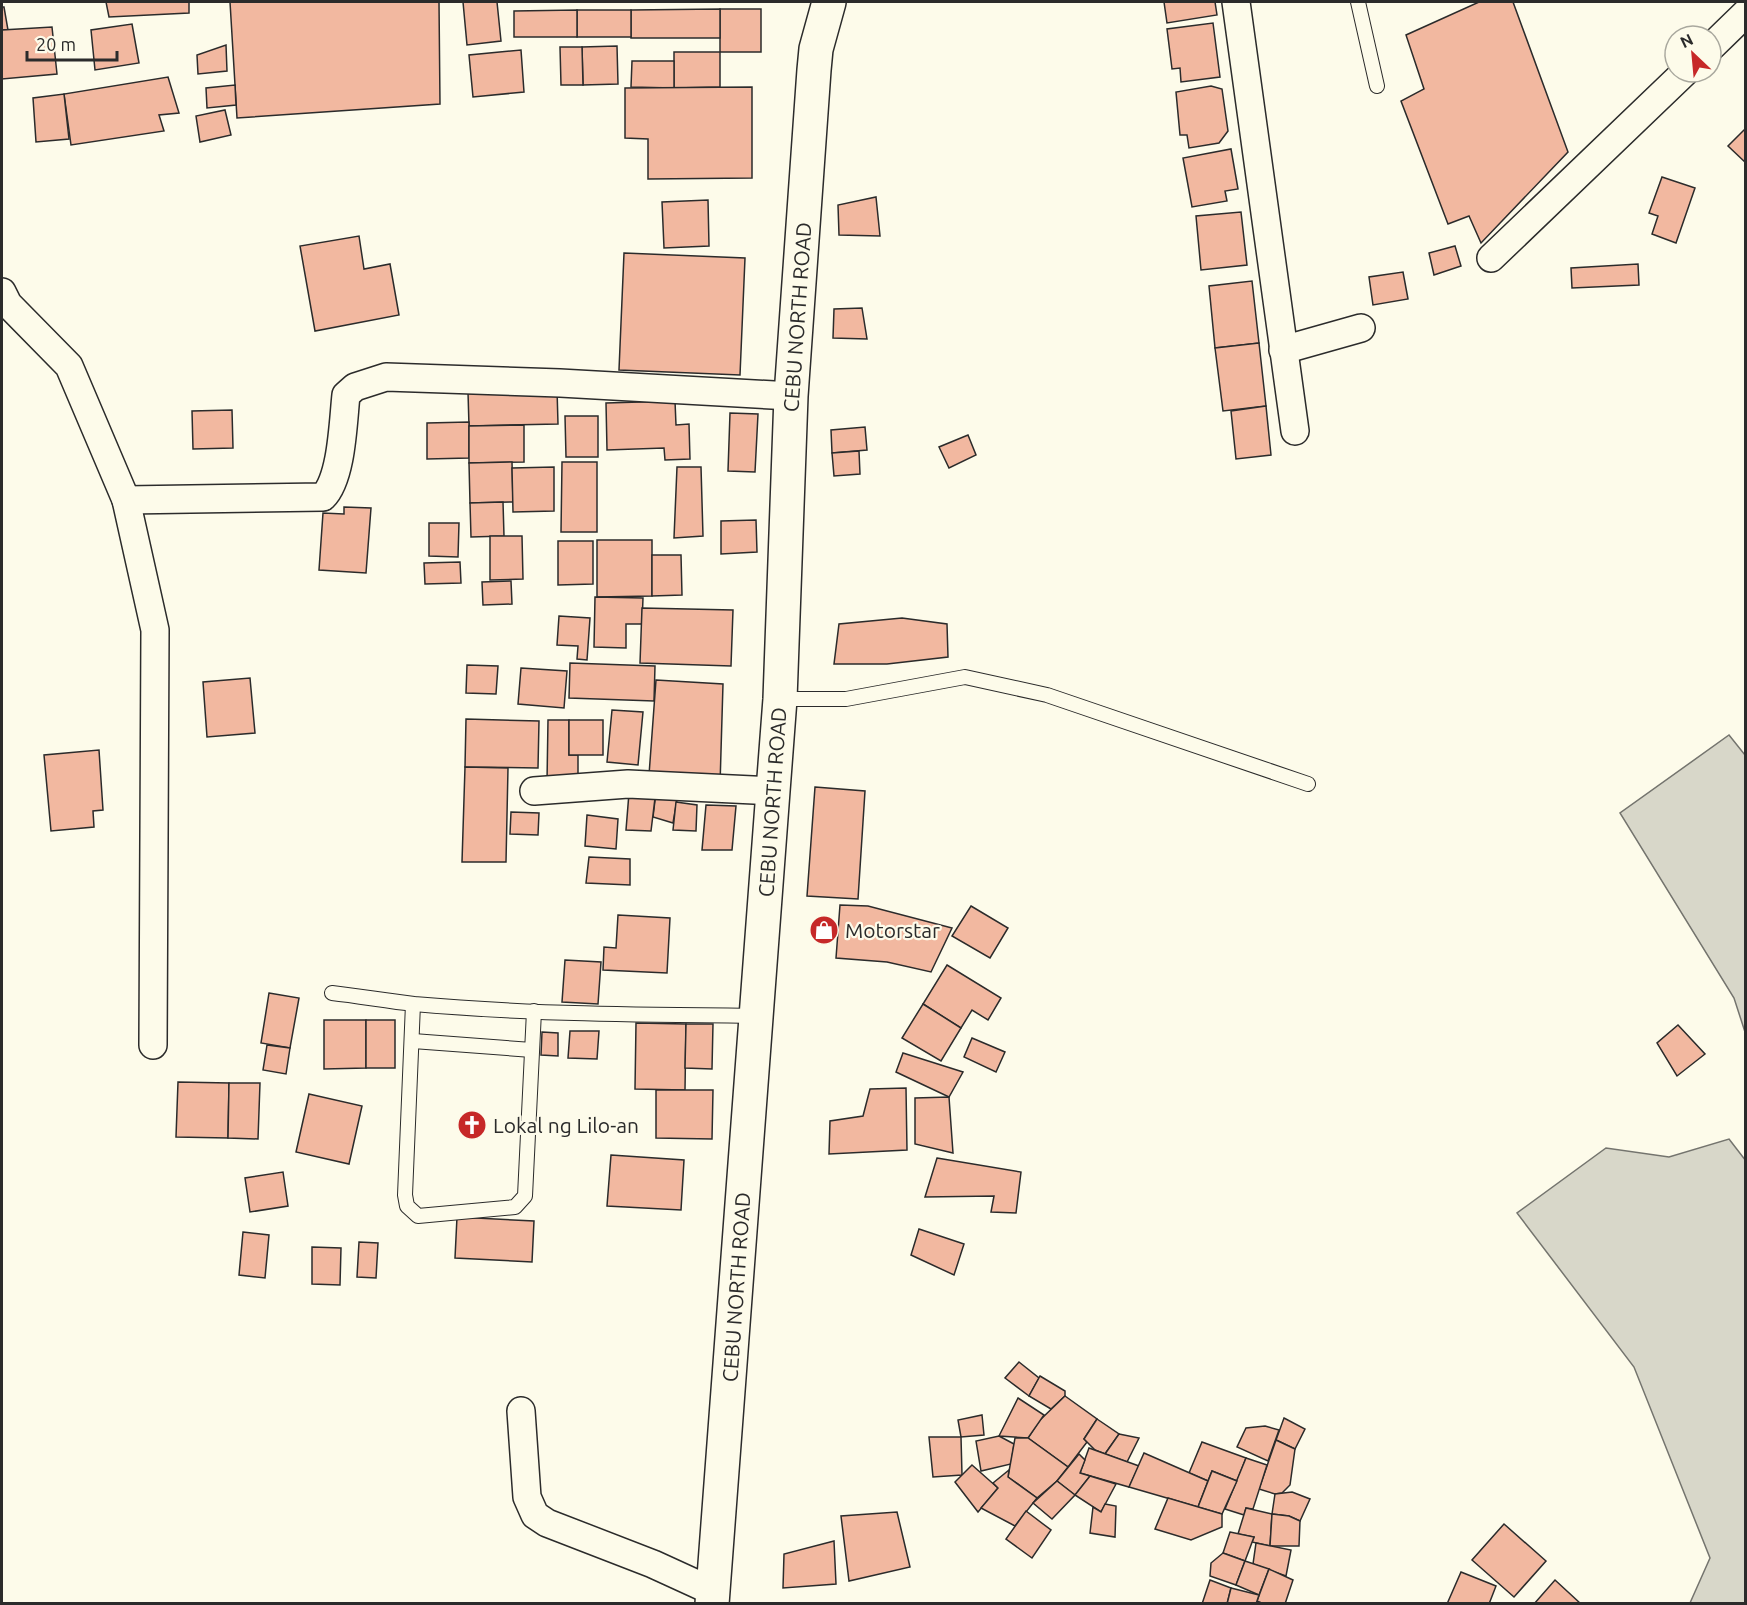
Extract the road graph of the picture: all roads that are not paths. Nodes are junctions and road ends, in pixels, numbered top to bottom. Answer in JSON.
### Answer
{"nodes":[{"id":1,"x":829,"y":2,"type":"edge"},
{"id":2,"x":1236,"y":2,"type":"edge"},
{"id":3,"x":1358,"y":2,"type":"edge"},
{"id":4,"x":1746,"y":13,"type":"edge"},
{"id":5,"x":1723,"y":35,"type":"edge"},
{"id":6,"x":1672,"y":84,"type":"edge"},
{"id":7,"x":1377,"y":86,"type":"dead end"},
{"id":8,"x":1491,"y":258,"type":"dead end"},
{"id":9,"x":2,"y":292,"type":"edge"},
{"id":10,"x":1361,"y":328,"type":"dead end"},
{"id":11,"x":1283,"y":350,"type":"junction"},
{"id":12,"x":791,"y":396,"type":"junction"},
{"id":13,"x":1295,"y":431,"type":"dead end"},
{"id":14,"x":126,"y":500,"type":"junction"},
{"id":15,"x":780,"y":699,"type":"junction"},
{"id":16,"x":1308,"y":784,"type":"dead end"},
{"id":17,"x":534,"y":791,"type":"dead end"},
{"id":18,"x":773,"y":791,"type":"junction"},
{"id":19,"x":332,"y":993,"type":"dead end"},
{"id":20,"x":413,"y":1004,"type":"junction"},
{"id":21,"x":534,"y":1011,"type":"junction"},
{"id":22,"x":758,"y":1016,"type":"junction"},
{"id":23,"x":413,"y":1041,"type":"junction"},
{"id":24,"x":153,"y":1045,"type":"dead end"},
{"id":25,"x":532,"y":1050,"type":"junction"},
{"id":26,"x":521,"y":1411,"type":"dead end"},
{"id":27,"x":712,"y":1597,"type":"edge"}],
"edges":[{"from":1,"to":12,"type":"main road","name":"CEBU NORTH ROAD"},
{"from":2,"to":11,"type":"street"},
{"from":3,"to":7,"type":"lane"},
{"from":4,"to":5,"type":"street"},
{"from":6,"to":8,"type":"street"},
{"from":9,"to":14,"type":"street"},
{"from":10,"to":11,"type":"street"},
{"from":11,"to":13,"type":"street"},
{"from":12,"to":14,"type":"street"},
{"from":12,"to":15,"type":"main road","name":"CEBU NORTH ROAD"},
{"from":14,"to":24,"type":"street"},
{"from":15,"to":16,"type":"lane"},
{"from":15,"to":18,"type":"main road","name":"CEBU NORTH ROAD"},
{"from":17,"to":18,"type":"street"},
{"from":18,"to":22,"type":"main road","name":"CEBU NORTH ROAD"},
{"from":19,"to":20,"type":"lane"},
{"from":20,"to":21,"type":"lane"},
{"from":20,"to":23,"type":"lane"},
{"from":21,"to":22,"type":"lane"},
{"from":21,"to":25,"type":"lane"},
{"from":22,"to":27,"type":"main road","name":"CEBU NORTH ROAD"},
{"from":23,"to":25,"type":"lane"},
{"from":23,"to":25,"type":"lane"},
{"from":26,"to":27,"type":"street"}]}
